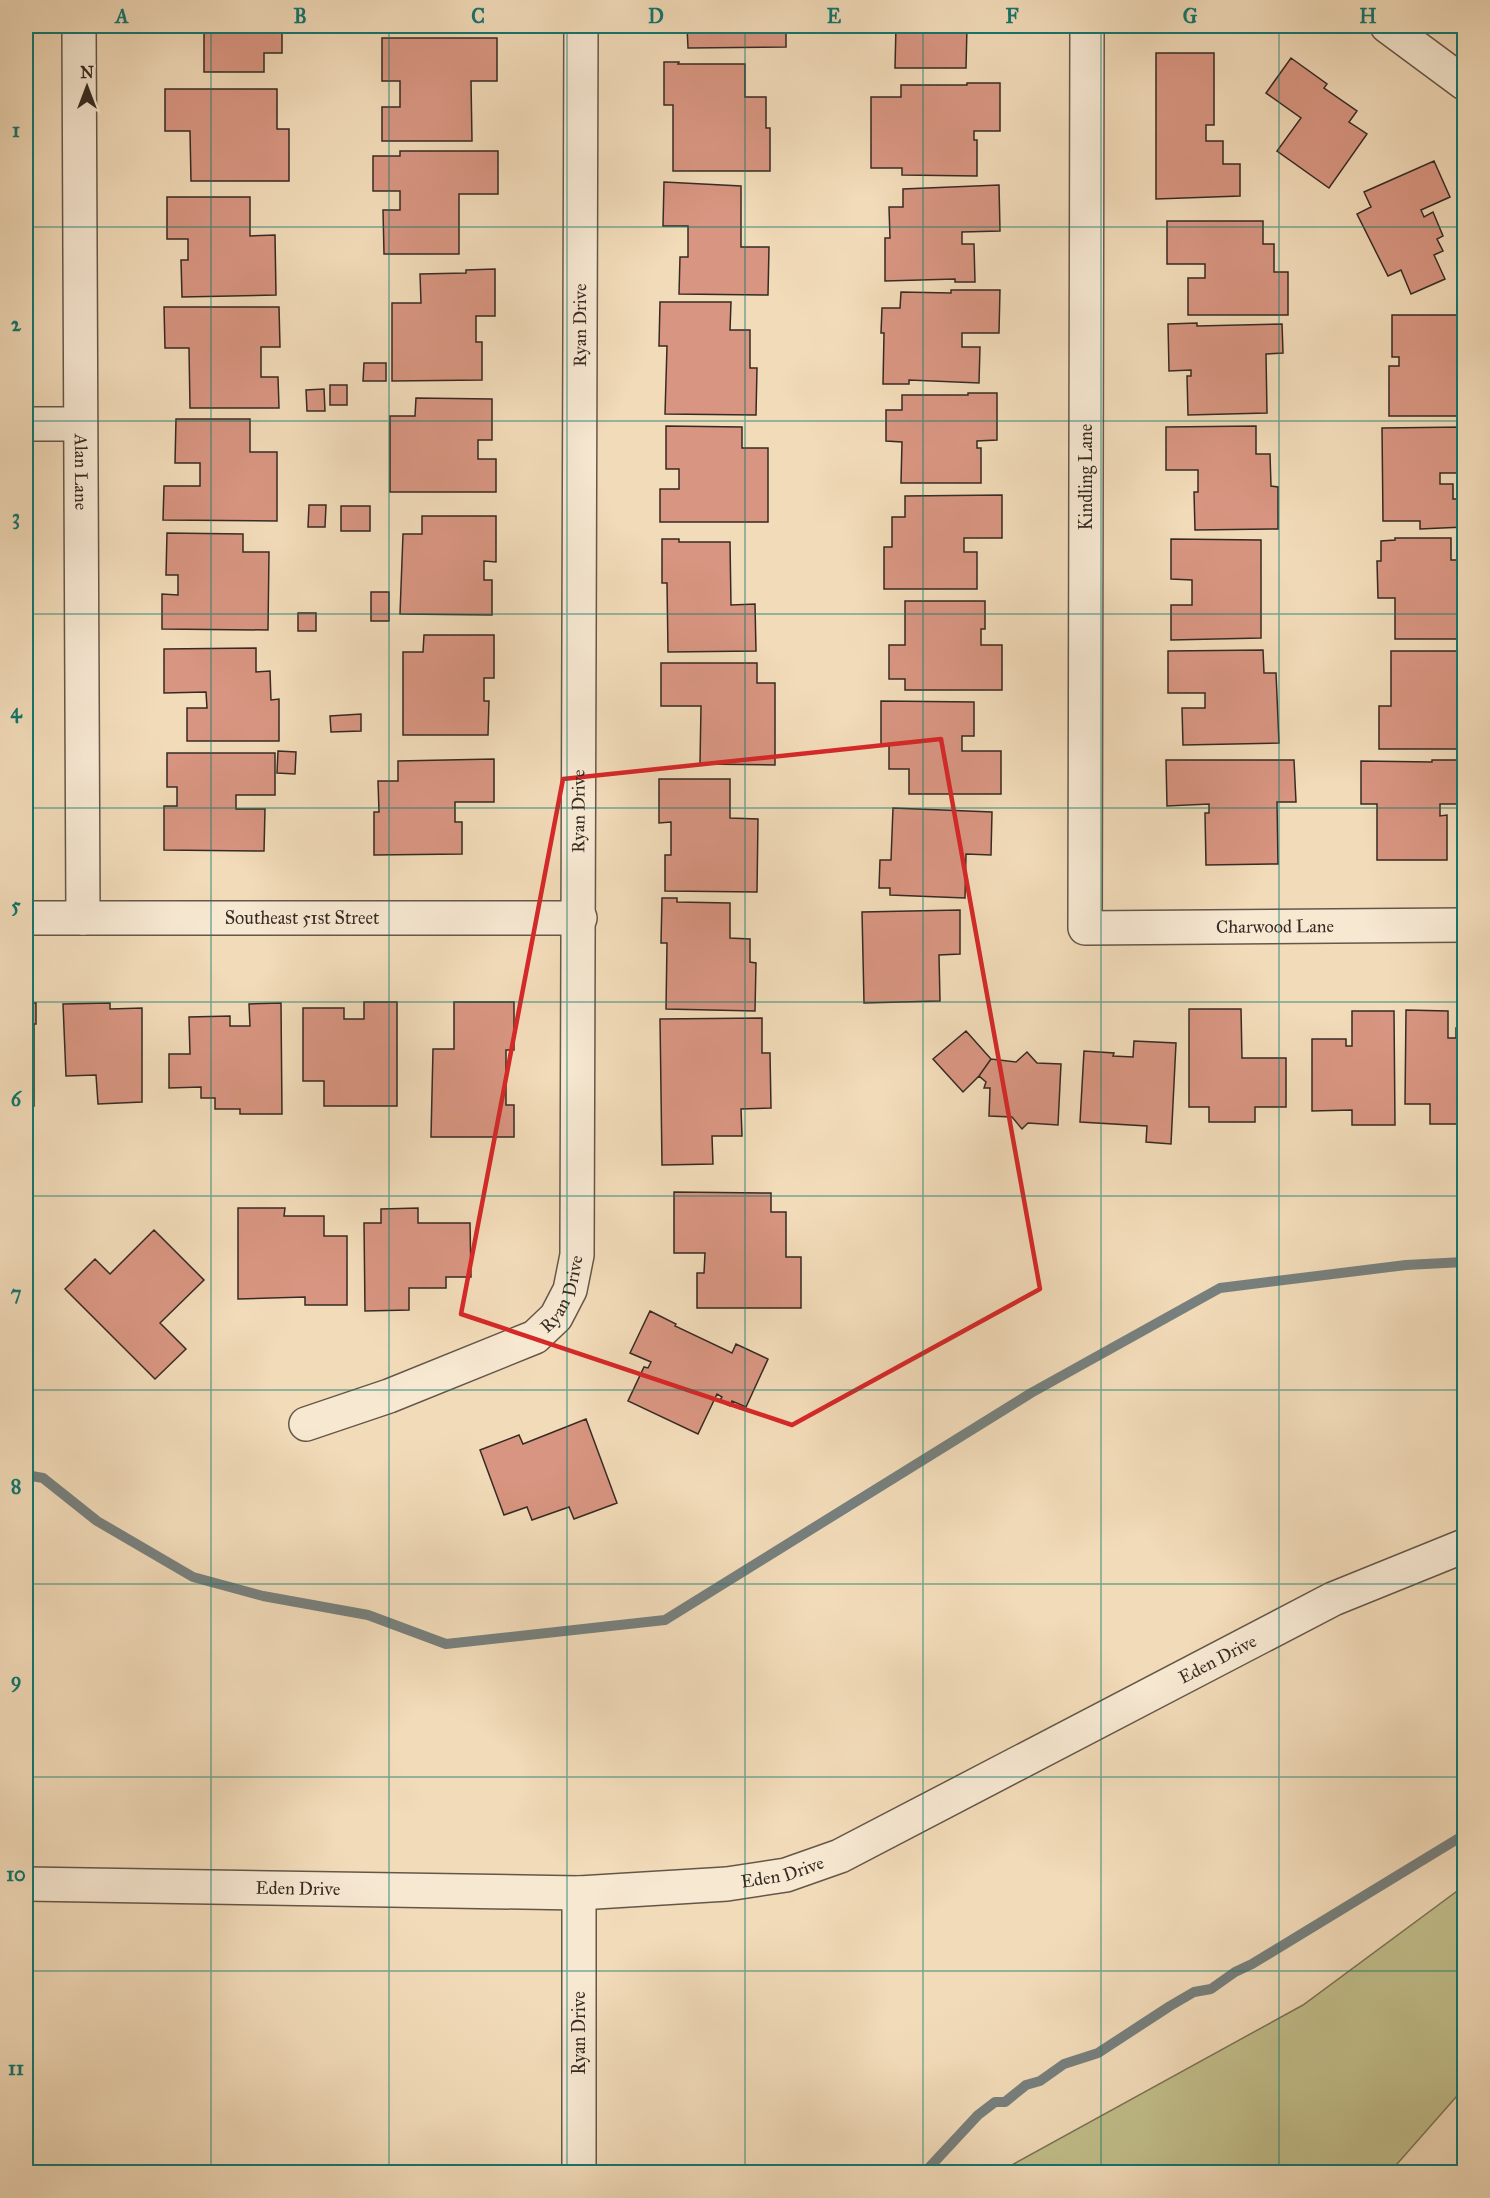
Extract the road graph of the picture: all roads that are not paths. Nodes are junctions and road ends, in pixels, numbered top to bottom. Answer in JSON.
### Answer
{"nodes":[{"id":1,"x":79,"y":26,"type":"edge"},
{"id":2,"x":581,"y":26,"type":"edge"},
{"id":3,"x":1087,"y":26,"type":"edge"},
{"id":4,"x":1387,"y":26,"type":"edge"},
{"id":5,"x":1464,"y":83,"type":"edge"},
{"id":6,"x":26,"y":424,"type":"edge"},
{"id":7,"x":80,"y":424,"type":"junction"},
{"id":8,"x":26,"y":918,"type":"edge"},
{"id":9,"x":83,"y":918,"type":"junction"},
{"id":10,"x":580,"y":918,"type":"junction"},
{"id":11,"x":1464,"y":925,"type":"edge"},
{"id":12,"x":1085,"y":928,"type":"joint"},
{"id":13,"x":306,"y":1424,"type":"dead end"},
{"id":14,"x":1464,"y":1546,"type":"edge"},
{"id":15,"x":26,"y":1884,"type":"edge"},
{"id":16,"x":579,"y":1893,"type":"junction"},
{"id":17,"x":579,"y":2172,"type":"edge"}],
"edges":[{"from":1,"to":7,"type":"street","name":"Alan Lane"},
{"from":2,"to":10,"type":"street","name":"Ryan Drive"},
{"from":3,"to":12,"type":"street","name":"Kindling Lane"},
{"from":4,"to":5,"type":"street"},
{"from":6,"to":7,"type":"street"},
{"from":7,"to":9,"type":"street","name":"Alan Lane"},
{"from":8,"to":9,"type":"street","name":"Southeast 51st Street"},
{"from":9,"to":10,"type":"street","name":"Southeast 51st Street"},
{"from":10,"to":13,"type":"street","name":"Ryan Drive"},
{"from":11,"to":12,"type":"street","name":"Charwood Lane"},
{"from":14,"to":16,"type":"street","name":"Eden Drive"},
{"from":15,"to":16,"type":"street","name":"Eden Drive"},
{"from":16,"to":17,"type":"street","name":"Ryan Drive"}]}
